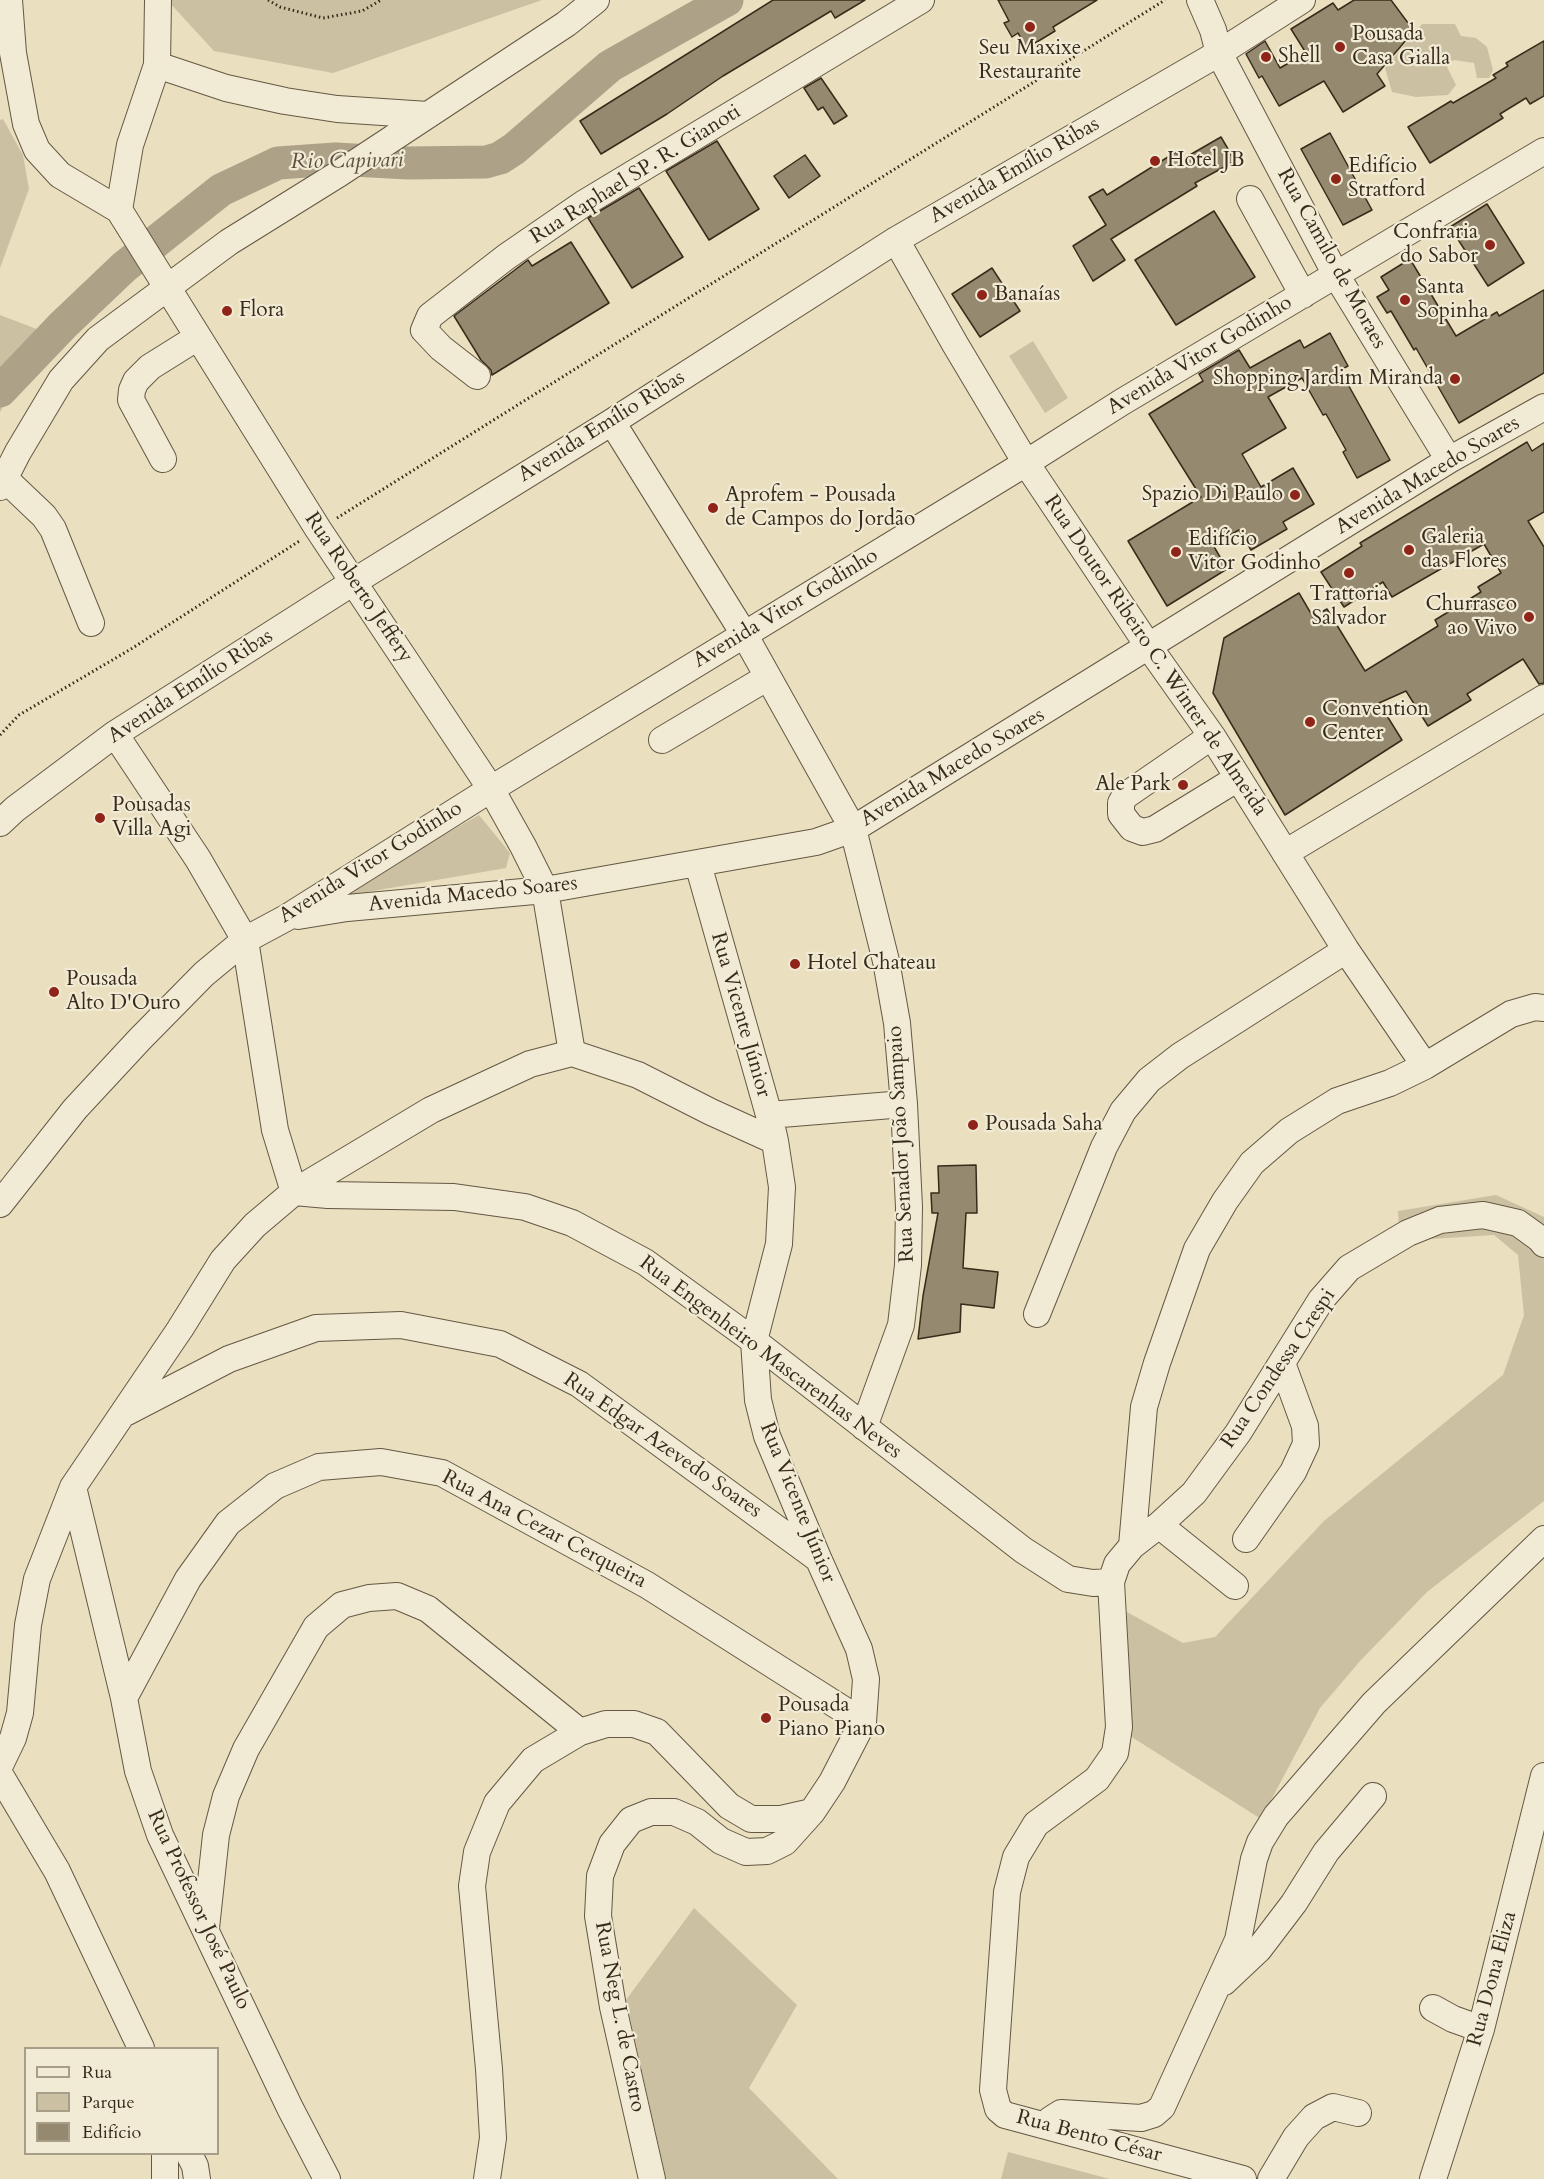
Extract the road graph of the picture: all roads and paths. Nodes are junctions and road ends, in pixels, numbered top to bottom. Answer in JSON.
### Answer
{"nodes":[{"id":1,"x":9,"y":0,"type":"edge"},
{"id":2,"x":158,"y":0,"type":"edge"},
{"id":3,"x":268,"y":0,"type":"edge"},
{"id":4,"x":381,"y":0,"type":"edge"},
{"id":5,"x":596,"y":0,"type":"edge"},
{"id":6,"x":921,"y":0,"type":"edge"},
{"id":7,"x":1165,"y":0,"type":"edge"},
{"id":8,"x":1200,"y":0,"type":"edge"},
{"id":9,"x":1302,"y":0,"type":"edge"},
{"id":10,"x":1219,"y":53,"type":"junction"},
{"id":11,"x":157,"y":65,"type":"junction"},
{"id":12,"x":428,"y":115,"type":"junction"},
{"id":13,"x":1544,"y":151,"type":"edge"},
{"id":14,"x":1250,"y":199,"type":"dead end"},
{"id":15,"x":123,"y":216,"type":"junction"},
{"id":16,"x":896,"y":240,"type":"junction"},
{"id":17,"x":1336,"y":275,"type":"junction"},
{"id":18,"x":163,"y":281,"type":"junction"},
{"id":19,"x":1303,"y":295,"type":"junction"},
{"id":20,"x":198,"y":338,"type":"junction"},
{"id":21,"x":477,"y":376,"type":"dead end"},
{"id":22,"x":1544,"y":407,"type":"edge"},
{"id":23,"x":612,"y":422,"type":"junction"},
{"id":24,"x":163,"y":459,"type":"dead end"},
{"id":25,"x":1449,"y":460,"type":"junction"},
{"id":26,"x":1026,"y":463,"type":"junction"},
{"id":27,"x":2,"y":482,"type":"edge"},
{"id":28,"x":318,"y":529,"type":"junction"},
{"id":29,"x":355,"y":581,"type":"junction"},
{"id":30,"x":91,"y":623,"type":"dead end"},
{"id":31,"x":744,"y":634,"type":"junction"},
{"id":32,"x":1149,"y":647,"type":"junction"},
{"id":33,"x":768,"y":676,"type":"junction"},
{"id":34,"x":1544,"y":698,"type":"edge"},
{"id":35,"x":115,"y":734,"type":"junction"},
{"id":36,"x":0,"y":735,"type":"edge"},
{"id":37,"x":1212,"y":736,"type":"junction"},
{"id":38,"x":662,"y":740,"type":"dead end"},
{"id":39,"x":1238,"y":778,"type":"junction"},
{"id":40,"x":491,"y":789,"type":"junction"},
{"id":41,"x":0,"y":823,"type":"edge"},
{"id":42,"x":853,"y":829,"type":"junction"},
{"id":43,"x":1285,"y":853,"type":"junction"},
{"id":44,"x":698,"y":864,"type":"junction"},
{"id":45,"x":341,"y":884,"type":"junction"},
{"id":46,"x":545,"y":890,"type":"junction"},
{"id":47,"x":347,"y":908,"type":"junction"},
{"id":48,"x":286,"y":918,"type":"junction"},
{"id":49,"x":245,"y":940,"type":"junction"},
{"id":50,"x":1346,"y":950,"type":"junction"},
{"id":51,"x":1544,"y":1008,"type":"edge"},
{"id":52,"x":572,"y":1053,"type":"junction"},
{"id":53,"x":1425,"y":1066,"type":"junction"},
{"id":54,"x":904,"y":1104,"type":"junction"},
{"id":55,"x":769,"y":1115,"type":"junction"},
{"id":56,"x":775,"y":1141,"type":"junction"},
{"id":57,"x":294,"y":1192,"type":"junction"},
{"id":58,"x":0,"y":1204,"type":"edge"},
{"id":59,"x":1544,"y":1244,"type":"edge"},
{"id":60,"x":1037,"y":1314,"type":"dead end"},
{"id":61,"x":754,"y":1341,"type":"junction"},
{"id":62,"x":1281,"y":1363,"type":"junction"},
{"id":63,"x":124,"y":1413,"type":"junction"},
{"id":64,"x":864,"y":1427,"type":"junction"},
{"id":65,"x":73,"y":1487,"type":"junction"},
{"id":66,"x":1159,"y":1525,"type":"junction"},
{"id":67,"x":1246,"y":1539,"type":"dead end"},
{"id":68,"x":1544,"y":1539,"type":"edge"},
{"id":69,"x":1132,"y":1546,"type":"junction"},
{"id":70,"x":818,"y":1558,"type":"junction"},
{"id":71,"x":1111,"y":1582,"type":"junction"},
{"id":72,"x":1235,"y":1586,"type":"dead end"},
{"id":73,"x":124,"y":1698,"type":"junction"},
{"id":74,"x":863,"y":1722,"type":"junction"},
{"id":75,"x":580,"y":1732,"type":"junction"},
{"id":76,"x":0,"y":1765,"type":"edge"},
{"id":77,"x":0,"y":1775,"type":"edge"},
{"id":78,"x":1544,"y":1776,"type":"edge"},
{"id":79,"x":832,"y":1782,"type":"joint"},
{"id":80,"x":1373,"y":1796,"type":"dead end"},
{"id":81,"x":812,"y":1812,"type":"junction"},
{"id":82,"x":206,"y":1929,"type":"junction"},
{"id":83,"x":1217,"y":1988,"type":"junction"},
{"id":84,"x":1433,"y":2008,"type":"dead end"},
{"id":85,"x":1481,"y":2029,"type":"junction"},
{"id":86,"x":140,"y":2047,"type":"edge"},
{"id":87,"x":1358,"y":2113,"type":"dead end"},
{"id":88,"x":1048,"y":2126,"type":"junction"},
{"id":89,"x":165,"y":2155,"type":"edge"},
{"id":90,"x":190,"y":2155,"type":"edge"},
{"id":91,"x":165,"y":2179,"type":"edge"},
{"id":92,"x":197,"y":2179,"type":"edge"},
{"id":93,"x":327,"y":2179,"type":"edge"},
{"id":94,"x":487,"y":2179,"type":"edge"},
{"id":95,"x":652,"y":2179,"type":"edge"},
{"id":96,"x":1243,"y":2179,"type":"edge"},
{"id":97,"x":1271,"y":2179,"type":"edge"},
{"id":98,"x":1433,"y":2179,"type":"edge"}],
"edges":[{"from":1,"to":15,"type":"street"},
{"from":2,"to":11,"type":"street"},
{"from":3,"to":4,"type":"path"},
{"from":5,"to":12,"type":"street"},
{"from":6,"to":21,"type":"street","name":"Rua Raphael SP. R. Gianoti"},
{"from":7,"to":28,"type":"path"},
{"from":8,"to":10,"type":"street"},
{"from":9,"to":10,"type":"street","name":"Avenida Emílio Ribas"},
{"from":10,"to":16,"type":"street","name":"Avenida Emílio Ribas"},
{"from":10,"to":17,"type":"street","name":"Rua Camilo de Moraes"},
{"from":11,"to":12,"type":"street"},
{"from":11,"to":15,"type":"street"},
{"from":12,"to":18,"type":"street"},
{"from":13,"to":17,"type":"street","name":"Avenida Vitor Godinho"},
{"from":14,"to":19,"type":"street"},
{"from":15,"to":18,"type":"street","name":"Rua Roberto Jeffery"},
{"from":16,"to":23,"type":"street","name":"Avenida Emílio Ribas"},
{"from":16,"to":26,"type":"street","name":"Rua Doutor Ribeiro C. Winter de Almeida"},
{"from":17,"to":19,"type":"street","name":"Avenida Vitor Godinho"},
{"from":17,"to":25,"type":"street","name":"Rua Camilo de Moraes"},
{"from":18,"to":20,"type":"street","name":"Rua Roberto Jeffery"},
{"from":18,"to":27,"type":"street"},
{"from":19,"to":26,"type":"street","name":"Avenida Vitor Godinho"},
{"from":20,"to":24,"type":"street"},
{"from":20,"to":28,"type":"street","name":"Rua Roberto Jeffery"},
{"from":22,"to":25,"type":"street","name":"Avenida Macedo Soares"},
{"from":23,"to":29,"type":"street","name":"Avenida Emílio Ribas"},
{"from":23,"to":31,"type":"street","name":"Rua Senador João Sampaio"},
{"from":25,"to":32,"type":"street","name":"Avenida Macedo Soares"},
{"from":26,"to":31,"type":"street","name":"Avenida Vitor Godinho"},
{"from":26,"to":32,"type":"street","name":"Rua Doutor Ribeiro C. Winter de Almeida"},
{"from":27,"to":30,"type":"street"},
{"from":28,"to":29,"type":"street","name":"Rua Roberto Jeffery"},
{"from":28,"to":36,"type":"path"},
{"from":29,"to":35,"type":"street","name":"Avenida Emílio Ribas"},
{"from":29,"to":40,"type":"street","name":"Rua Roberto Jeffery"},
{"from":31,"to":33,"type":"street","name":"Rua Senador João Sampaio"},
{"from":31,"to":40,"type":"street","name":"Avenida Vitor Godinho"},
{"from":32,"to":37,"type":"street","name":"Rua Doutor Ribeiro C. Winter de Almeida"},
{"from":32,"to":42,"type":"street","name":"Avenida Macedo Soares"},
{"from":33,"to":38,"type":"street"},
{"from":33,"to":42,"type":"street","name":"Rua Senador João Sampaio"},
{"from":34,"to":43,"type":"street"},
{"from":35,"to":41,"type":"street","name":"Avenida Emílio Ribas"},
{"from":35,"to":49,"type":"street"},
{"from":37,"to":39,"type":"street","name":"Rua Doutor Ribeiro C. Winter de Almeida"},
{"from":37,"to":39,"type":"street"},
{"from":39,"to":43,"type":"street","name":"Rua Doutor Ribeiro C. Winter de Almeida"},
{"from":40,"to":45,"type":"street","name":"Avenida Vitor Godinho"},
{"from":40,"to":46,"type":"street","name":"Rua Roberto Jeffery"},
{"from":42,"to":44,"type":"street","name":"Avenida Macedo Soares"},
{"from":42,"to":54,"type":"street","name":"Rua Senador João Sampaio"},
{"from":43,"to":50,"type":"street","name":"Rua Doutor Ribeiro C. Winter de Almeida"},
{"from":44,"to":46,"type":"street","name":"Avenida Macedo Soares"},
{"from":44,"to":55,"type":"street","name":"Rua Vicente Júnior"},
{"from":45,"to":47,"type":"street"},
{"from":45,"to":48,"type":"street","name":"Avenida Vitor Godinho"},
{"from":46,"to":47,"type":"street","name":"Avenida Macedo Soares"},
{"from":46,"to":52,"type":"street","name":"Rua Roberto Jeffery"},
{"from":47,"to":48,"type":"street","name":"Avenida Macedo Soares"},
{"from":48,"to":49,"type":"street","name":"Avenida Vitor Godinho"},
{"from":49,"to":57,"type":"street"},
{"from":49,"to":58,"type":"street","name":"Avenida Vitor Godinho"},
{"from":50,"to":53,"type":"street","name":"Rua Doutor Ribeiro C. Winter de Almeida"},
{"from":50,"to":60,"type":"street"},
{"from":51,"to":53,"type":"street"},
{"from":52,"to":56,"type":"street"},
{"from":52,"to":57,"type":"street"},
{"from":53,"to":69,"type":"street"},
{"from":54,"to":55,"type":"street"},
{"from":54,"to":64,"type":"street","name":"Rua Senador João Sampaio"},
{"from":55,"to":56,"type":"street","name":"Rua Vicente Júnior"},
{"from":56,"to":61,"type":"street","name":"Rua Vicente Júnior"},
{"from":57,"to":61,"type":"street","name":"Rua Engenheiro Mascarenhas Neves"},
{"from":57,"to":63,"type":"street"},
{"from":59,"to":62,"type":"street","name":"Rua Condessa Crespi"},
{"from":61,"to":64,"type":"street","name":"Rua Engenheiro Mascarenhas Neves"},
{"from":61,"to":70,"type":"street","name":"Rua Vicente Júnior"},
{"from":62,"to":66,"type":"street","name":"Rua Condessa Crespi"},
{"from":62,"to":67,"type":"street"},
{"from":63,"to":65,"type":"street"},
{"from":63,"to":70,"type":"street","name":"Rua Edgar Azevedo Soares"},
{"from":64,"to":71,"type":"street","name":"Rua Engenheiro Mascarenhas Neves"},
{"from":65,"to":73,"type":"street","name":"Rua Professor José Paulo"},
{"from":65,"to":76,"type":"street"},
{"from":66,"to":69,"type":"street","name":"Rua Condessa Crespi"},
{"from":66,"to":72,"type":"street"},
{"from":68,"to":83,"type":"street"},
{"from":69,"to":71,"type":"street"},
{"from":70,"to":74,"type":"street","name":"Rua Vicente Júnior"},
{"from":71,"to":88,"type":"street","name":"Rua Bento César"},
{"from":73,"to":74,"type":"street","name":"Rua Ana Cezar Cerqueira"},
{"from":73,"to":82,"type":"street","name":"Rua Professor José Paulo"},
{"from":74,"to":79,"type":"street","name":"Rua Vicente Júnior"},
{"from":75,"to":81,"type":"street"},
{"from":75,"to":82,"type":"street"},
{"from":75,"to":94,"type":"street"},
{"from":77,"to":86,"type":"street"},
{"from":78,"to":85,"type":"street","name":"Rua Dona Eliza"},
{"from":79,"to":81,"type":"street","name":"Rua Neg L. de Castro"},
{"from":80,"to":83,"type":"street"},
{"from":81,"to":95,"type":"street","name":"Rua Neg L. de Castro"},
{"from":82,"to":93,"type":"street","name":"Rua Professor José Paulo"},
{"from":83,"to":88,"type":"street"},
{"from":84,"to":85,"type":"street"},
{"from":85,"to":98,"type":"street","name":"Rua Dona Eliza"},
{"from":87,"to":97,"type":"street"},
{"from":88,"to":96,"type":"street","name":"Rua Bento César"},
{"from":89,"to":91,"type":"street"},
{"from":90,"to":92,"type":"street"}]}
